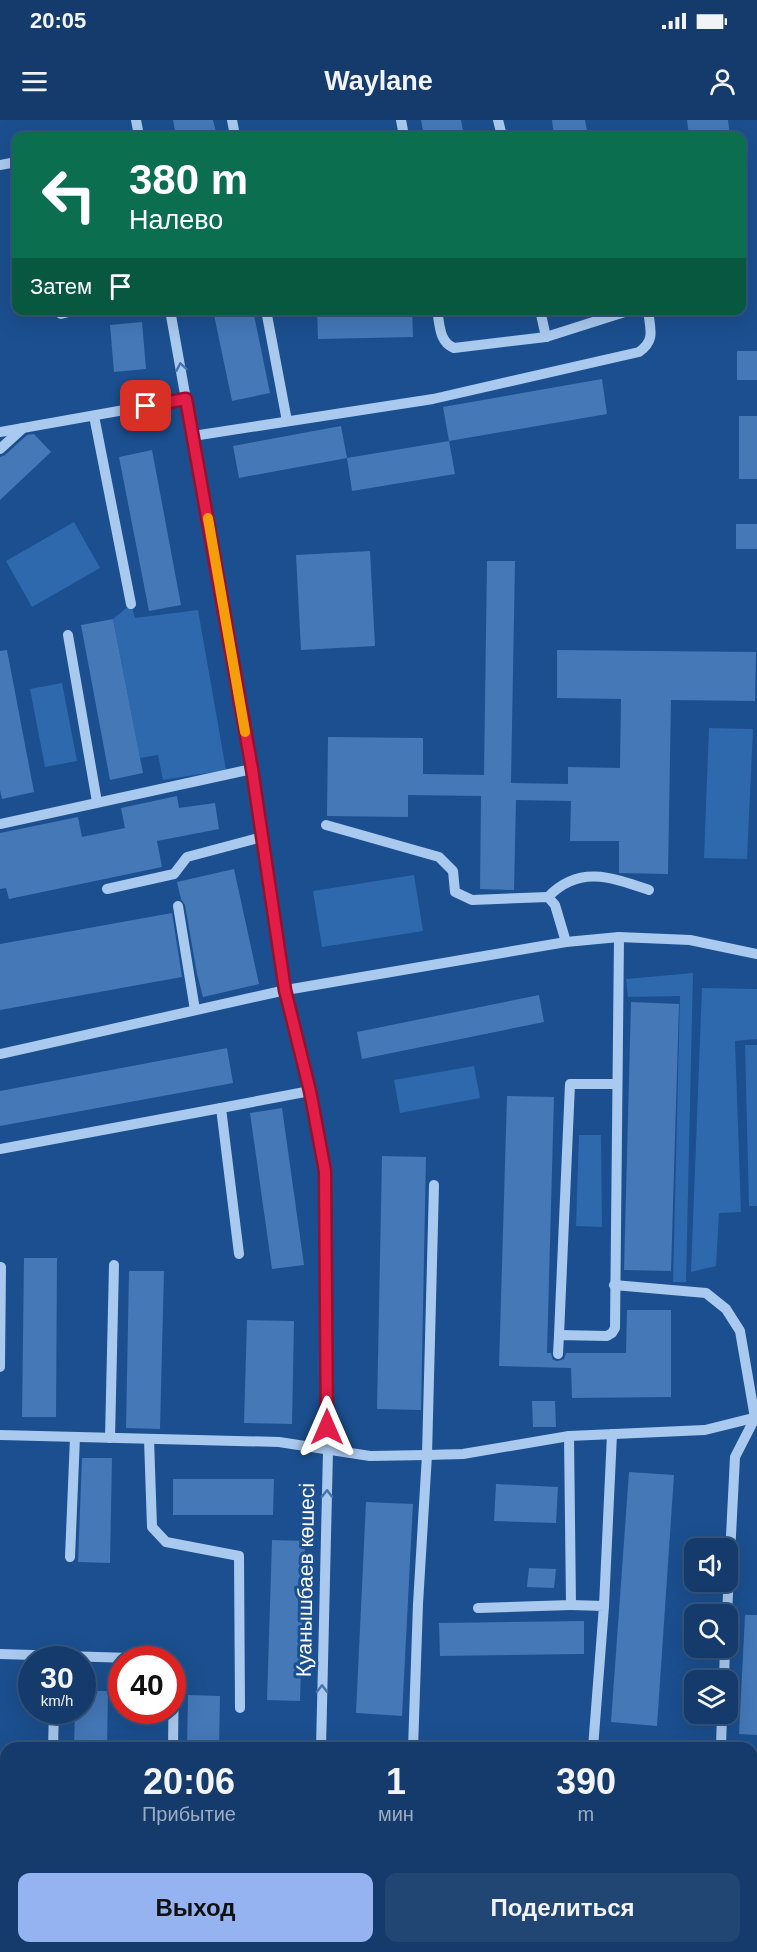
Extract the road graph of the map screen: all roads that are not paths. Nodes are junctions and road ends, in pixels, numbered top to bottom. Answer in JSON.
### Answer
{"nodes":[{"id":1,"x":171,"y":315,"type":"edge"},
{"id":2,"x":267,"y":315,"type":"edge"},
{"id":3,"x":438,"y":315,"type":"edge"},
{"id":4,"x":541,"y":315,"type":"edge"},
{"id":5,"x":615,"y":315,"type":"edge"},
{"id":6,"x":649,"y":315,"type":"edge"},
{"id":7,"x":546,"y":337,"type":"junction"},
{"id":8,"x":186,"y":399,"type":"junction"},
{"id":9,"x":94,"y":416,"type":"junction"},
{"id":10,"x":287,"y":421,"type":"junction"},
{"id":11,"x":23,"y":428,"type":"junction"},
{"id":12,"x":0,"y":432,"type":"edge"},
{"id":13,"x":193,"y":436,"type":"junction"},
{"id":14,"x":0,"y":449,"type":"edge"},
{"id":15,"x":131,"y":604,"type":"dead end"},
{"id":16,"x":68,"y":635,"type":"dead end"},
{"id":17,"x":252,"y":769,"type":"junction"},
{"id":18,"x":98,"y":802,"type":"junction"},
{"id":19,"x":0,"y":824,"type":"edge"},
{"id":20,"x":326,"y":825,"type":"dead end"},
{"id":21,"x":262,"y":837,"type":"junction"},
{"id":22,"x":108,"y":889,"type":"dead end"},
{"id":23,"x":649,"y":890,"type":"dead end"},
{"id":24,"x":548,"y":897,"type":"junction"},
{"id":25,"x":178,"y":906,"type":"dead end"},
{"id":26,"x":619,"y":937,"type":"junction"},
{"id":27,"x":566,"y":942,"type":"junction"},
{"id":28,"x":757,"y":954,"type":"edge"},
{"id":29,"x":285,"y":990,"type":"junction"},
{"id":30,"x":195,"y":1010,"type":"junction"},
{"id":31,"x":0,"y":1054,"type":"edge"},
{"id":32,"x":617,"y":1084,"type":"junction"},
{"id":33,"x":310,"y":1091,"type":"junction"},
{"id":34,"x":221,"y":1107,"type":"junction"},
{"id":35,"x":0,"y":1149,"type":"edge"},
{"id":36,"x":434,"y":1185,"type":"dead end"},
{"id":37,"x":239,"y":1254,"type":"dead end"},
{"id":38,"x":114,"y":1265,"type":"dead end"},
{"id":39,"x":1,"y":1267,"type":"edge"},
{"id":40,"x":614,"y":1285,"type":"junction"},
{"id":41,"x":559,"y":1335,"type":"junction"},
{"id":42,"x":558,"y":1354,"type":"dead end"},
{"id":43,"x":0,"y":1367,"type":"edge"},
{"id":44,"x":756,"y":1418,"type":"edge"},
{"id":45,"x":612,"y":1434,"type":"junction"},
{"id":46,"x":0,"y":1435,"type":"edge"},
{"id":47,"x":569,"y":1436,"type":"junction"},
{"id":48,"x":75,"y":1437,"type":"junction"},
{"id":49,"x":110,"y":1437,"type":"junction"},
{"id":50,"x":150,"y":1439,"type":"junction"},
{"id":51,"x":328,"y":1450,"type":"junction"},
{"id":52,"x":427,"y":1455,"type":"junction"},
{"id":53,"x":70,"y":1557,"type":"dead end"},
{"id":54,"x":728,"y":1604,"type":"edge"},
{"id":55,"x":571,"y":1605,"type":"junction"},
{"id":56,"x":604,"y":1606,"type":"junction"},
{"id":57,"x":478,"y":1608,"type":"dead end"},
{"id":58,"x":0,"y":1654,"type":"edge"},
{"id":59,"x":18,"y":1655,"type":"edge"},
{"id":60,"x":240,"y":1708,"type":"dead end"},
{"id":61,"x":54,"y":1724,"type":"edge"},
{"id":62,"x":173,"y":1724,"type":"edge"},
{"id":63,"x":722,"y":1724,"type":"edge"},
{"id":64,"x":53,"y":1742,"type":"edge"},
{"id":65,"x":173,"y":1742,"type":"edge"},
{"id":66,"x":321,"y":1742,"type":"edge"},
{"id":67,"x":413,"y":1742,"type":"edge"},
{"id":68,"x":593,"y":1742,"type":"edge"},
{"id":69,"x":721,"y":1742,"type":"edge"}],
"edges":[{"from":8,"to":1,"type":"street","name":"Қуанышбаев көшесі","one_way":true},
{"from":2,"to":10,"type":"street"},
{"from":3,"to":7,"type":"street"},
{"from":4,"to":7,"type":"street"},
{"from":5,"to":7,"type":"street"},
{"from":6,"to":10,"type":"street"},
{"from":8,"to":9,"type":"street"},
{"from":8,"to":13,"type":"street","name":"Қуанышбаев көшесі"},
{"from":9,"to":11,"type":"street"},
{"from":9,"to":15,"type":"street"},
{"from":10,"to":13,"type":"street"},
{"from":11,"to":12,"type":"street"},
{"from":11,"to":14,"type":"street"},
{"from":13,"to":17,"type":"street","name":"Қуанышбаев көшесі"},
{"from":16,"to":18,"type":"street"},
{"from":17,"to":18,"type":"street"},
{"from":17,"to":21,"type":"street","name":"Қуанышбаев көшесі"},
{"from":18,"to":19,"type":"street"},
{"from":20,"to":24,"type":"street"},
{"from":21,"to":22,"type":"street"},
{"from":21,"to":29,"type":"street","name":"Қуанышбаев көшесі"},
{"from":23,"to":24,"type":"street"},
{"from":24,"to":27,"type":"street"},
{"from":25,"to":30,"type":"street"},
{"from":26,"to":27,"type":"street"},
{"from":26,"to":28,"type":"street"},
{"from":26,"to":32,"type":"street"},
{"from":27,"to":29,"type":"street"},
{"from":29,"to":30,"type":"street"},
{"from":29,"to":33,"type":"street","name":"Қуанышбаев көшесі"},
{"from":30,"to":31,"type":"street"},
{"from":32,"to":40,"type":"street"},
{"from":32,"to":41,"type":"street"},
{"from":33,"to":34,"type":"street"},
{"from":33,"to":51,"type":"street","name":"Қуанышбаев көшесі"},
{"from":34,"to":35,"type":"street"},
{"from":34,"to":37,"type":"street"},
{"from":36,"to":52,"type":"street"},
{"from":38,"to":49,"type":"street"},
{"from":39,"to":43,"type":"street"},
{"from":40,"to":41,"type":"street"},
{"from":40,"to":44,"type":"street"},
{"from":41,"to":42,"type":"street"},
{"from":44,"to":45,"type":"street"},
{"from":44,"to":54,"type":"street"},
{"from":45,"to":47,"type":"street"},
{"from":45,"to":56,"type":"street"},
{"from":46,"to":48,"type":"street"},
{"from":47,"to":52,"type":"street"},
{"from":47,"to":55,"type":"street"},
{"from":48,"to":49,"type":"street"},
{"from":48,"to":53,"type":"street"},
{"from":49,"to":50,"type":"street"},
{"from":50,"to":51,"type":"street"},
{"from":50,"to":60,"type":"street"},
{"from":51,"to":52,"type":"street"},
{"from":66,"to":51,"type":"street","name":"Қуанышбаев көшесі","one_way":true},
{"from":52,"to":67,"type":"street"},
{"from":55,"to":56,"type":"street"},
{"from":55,"to":57,"type":"street"},
{"from":56,"to":68,"type":"street"},
{"from":58,"to":59,"type":"street"},
{"from":61,"to":64,"type":"street"},
{"from":62,"to":65,"type":"street"},
{"from":63,"to":69,"type":"street"}]}
